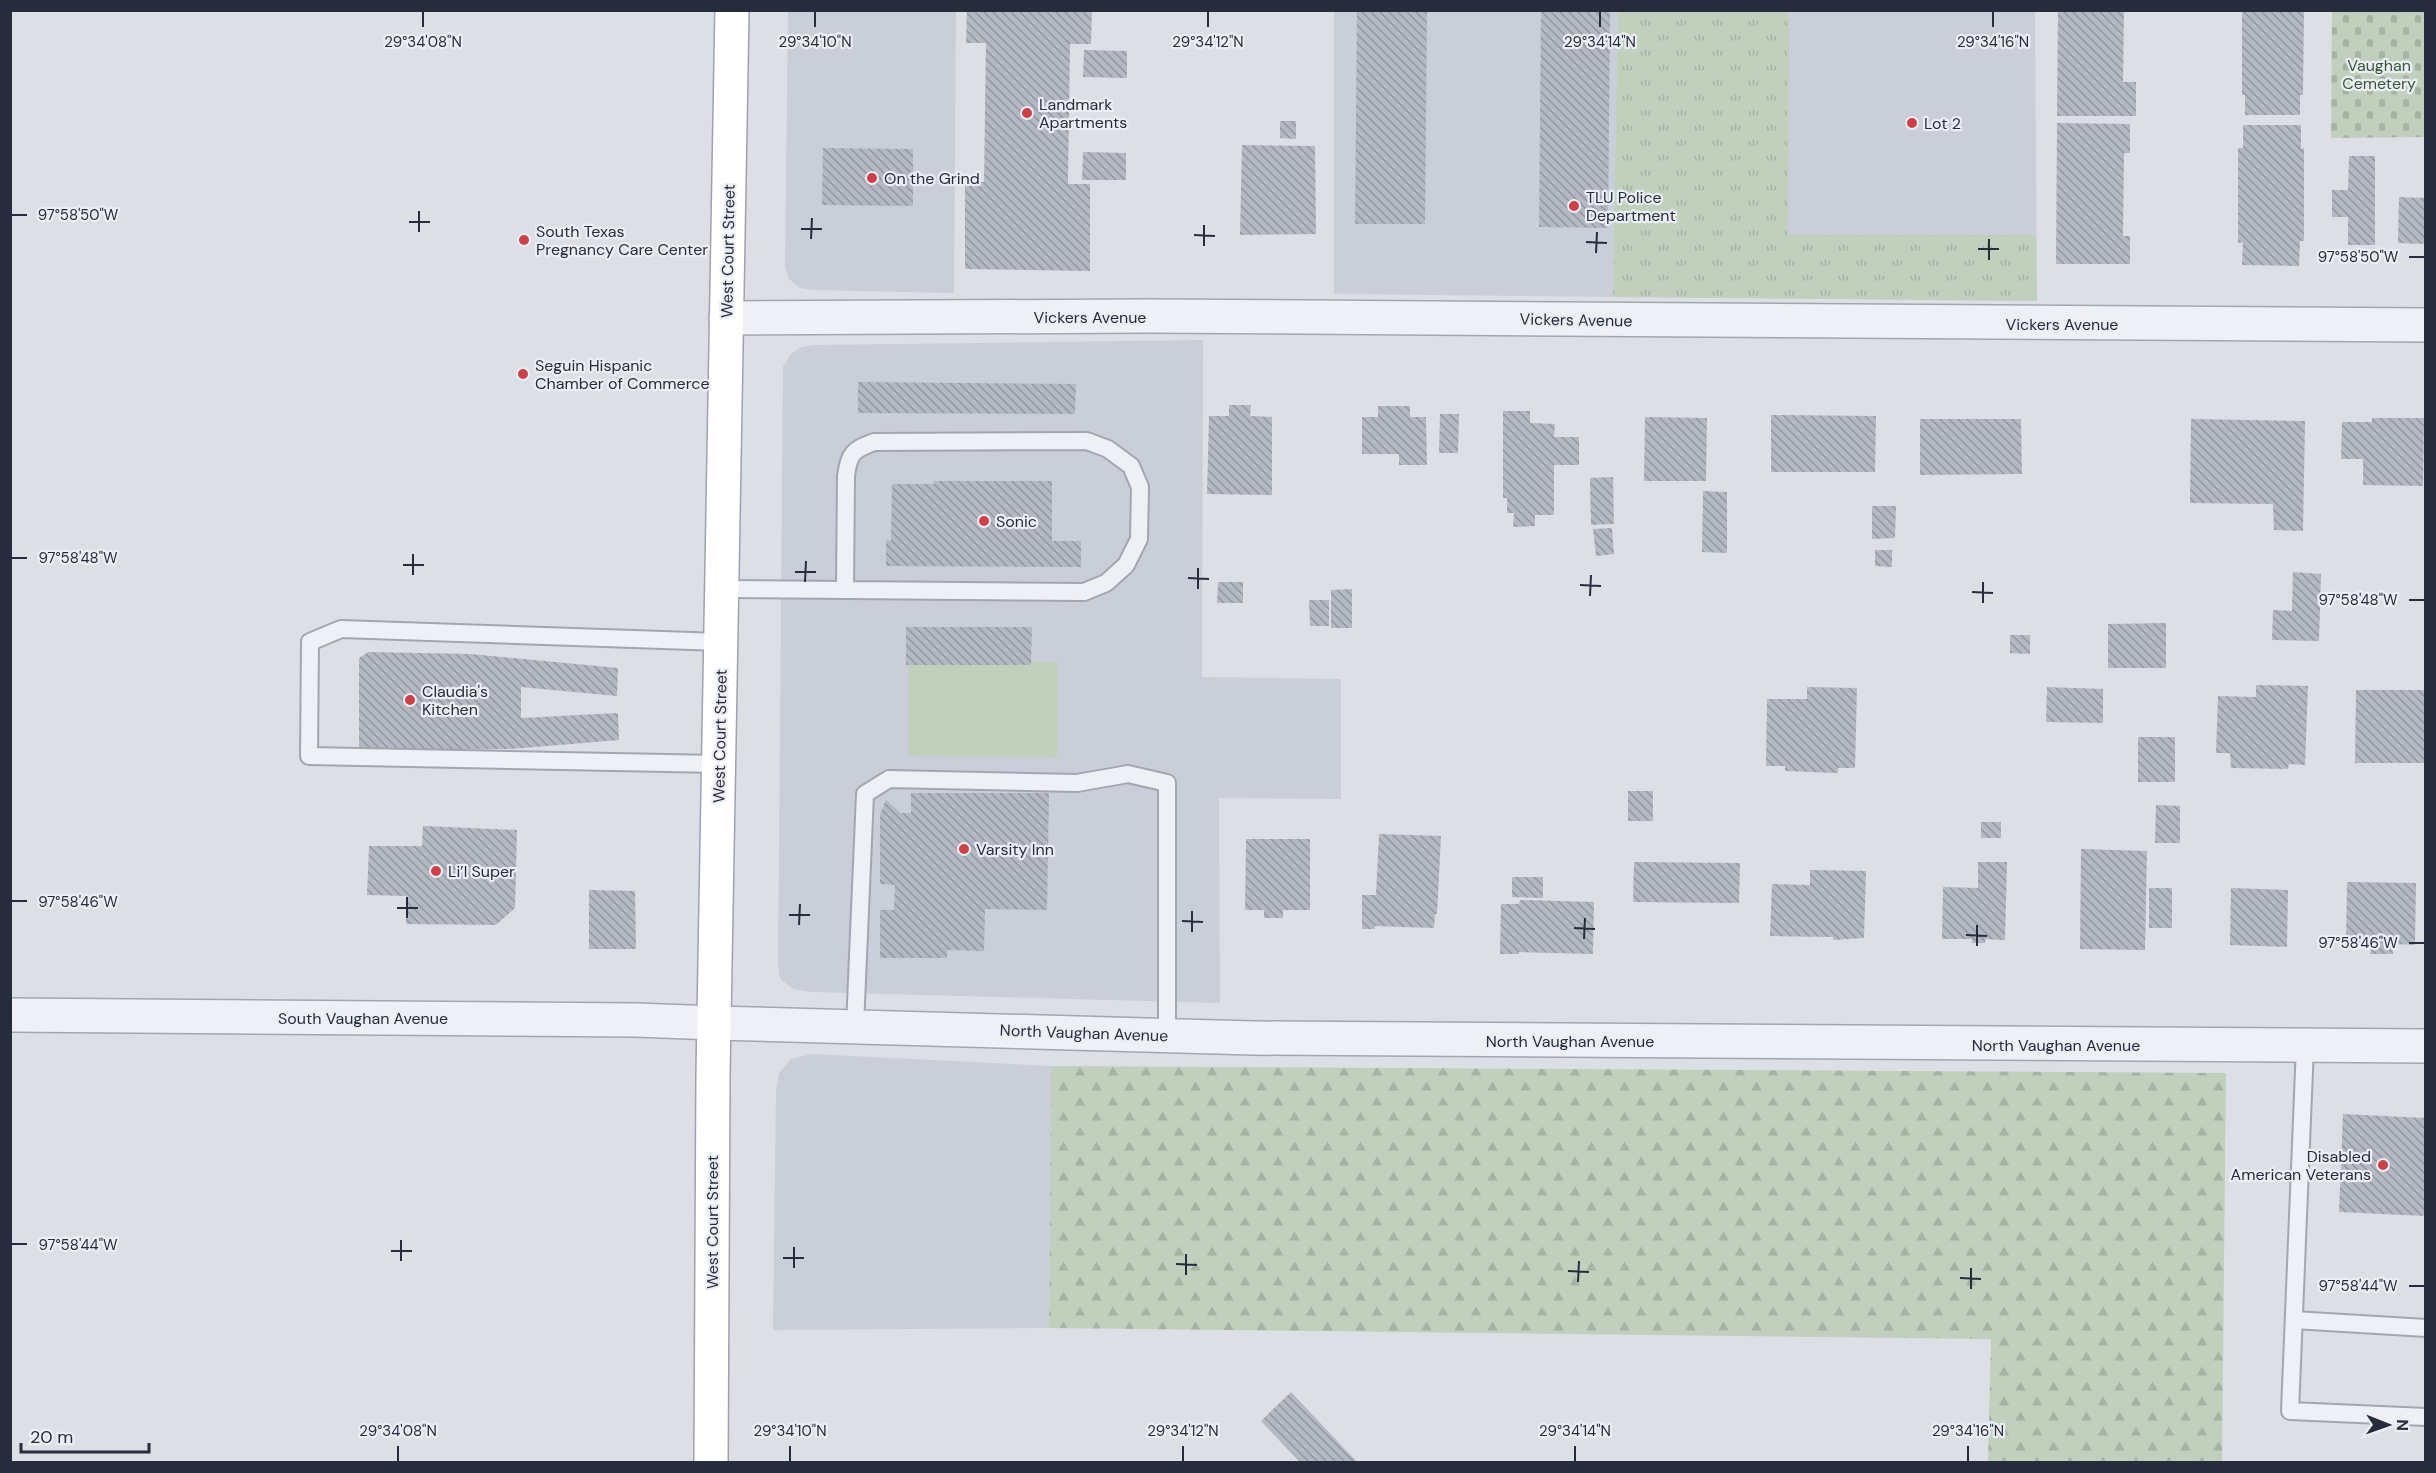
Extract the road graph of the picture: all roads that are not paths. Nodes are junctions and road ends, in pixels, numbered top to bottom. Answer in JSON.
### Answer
{"nodes":[{"id":1,"x":732,"y":10,"type":"edge"},
{"id":2,"x":726,"y":318,"type":"junction"},
{"id":3,"x":2426,"y":325,"type":"edge"},
{"id":4,"x":722,"y":589,"type":"junction"},
{"id":5,"x":845,"y":589,"type":"junction"},
{"id":6,"x":721,"y":642,"type":"junction"},
{"id":7,"x":719,"y":764,"type":"junction"},
{"id":8,"x":10,"y":1015,"type":"edge"},
{"id":9,"x":716,"y":1023,"type":"junction"},
{"id":10,"x":855,"y":1026,"type":"junction"},
{"id":11,"x":1167,"y":1036,"type":"junction"},
{"id":12,"x":2306,"y":1046,"type":"junction"},
{"id":13,"x":2426,"y":1046,"type":"edge"},
{"id":14,"x":2294,"y":1320,"type":"junction"},
{"id":15,"x":2426,"y":1328,"type":"edge"},
{"id":16,"x":2426,"y":1417,"type":"edge"},
{"id":17,"x":711,"y":1462,"type":"edge"}],
"edges":[{"from":1,"to":2,"type":"main road","name":"West Court Street"},
{"from":2,"to":3,"type":"street","name":"Vickers Avenue"},
{"from":2,"to":4,"type":"main road","name":"West Court Street"},
{"from":4,"to":5,"type":"lane"},
{"from":4,"to":6,"type":"main road","name":"West Court Street"},
{"from":5,"to":5,"type":"lane"},
{"from":6,"to":7,"type":"main road","name":"West Court Street"},
{"from":6,"to":7,"type":"lane"},
{"from":7,"to":9,"type":"main road","name":"West Court Street"},
{"from":8,"to":9,"type":"street","name":"South Vaughan Avenue"},
{"from":9,"to":10,"type":"street","name":"North Vaughan Avenue"},
{"from":9,"to":17,"type":"main road","name":"West Court Street"},
{"from":10,"to":11,"type":"street","name":"North Vaughan Avenue"},
{"from":10,"to":11,"type":"lane"},
{"from":11,"to":12,"type":"street","name":"North Vaughan Avenue"},
{"from":12,"to":13,"type":"street","name":"North Vaughan Avenue"},
{"from":12,"to":14,"type":"lane"},
{"from":14,"to":15,"type":"lane"},
{"from":14,"to":16,"type":"lane"}]}
